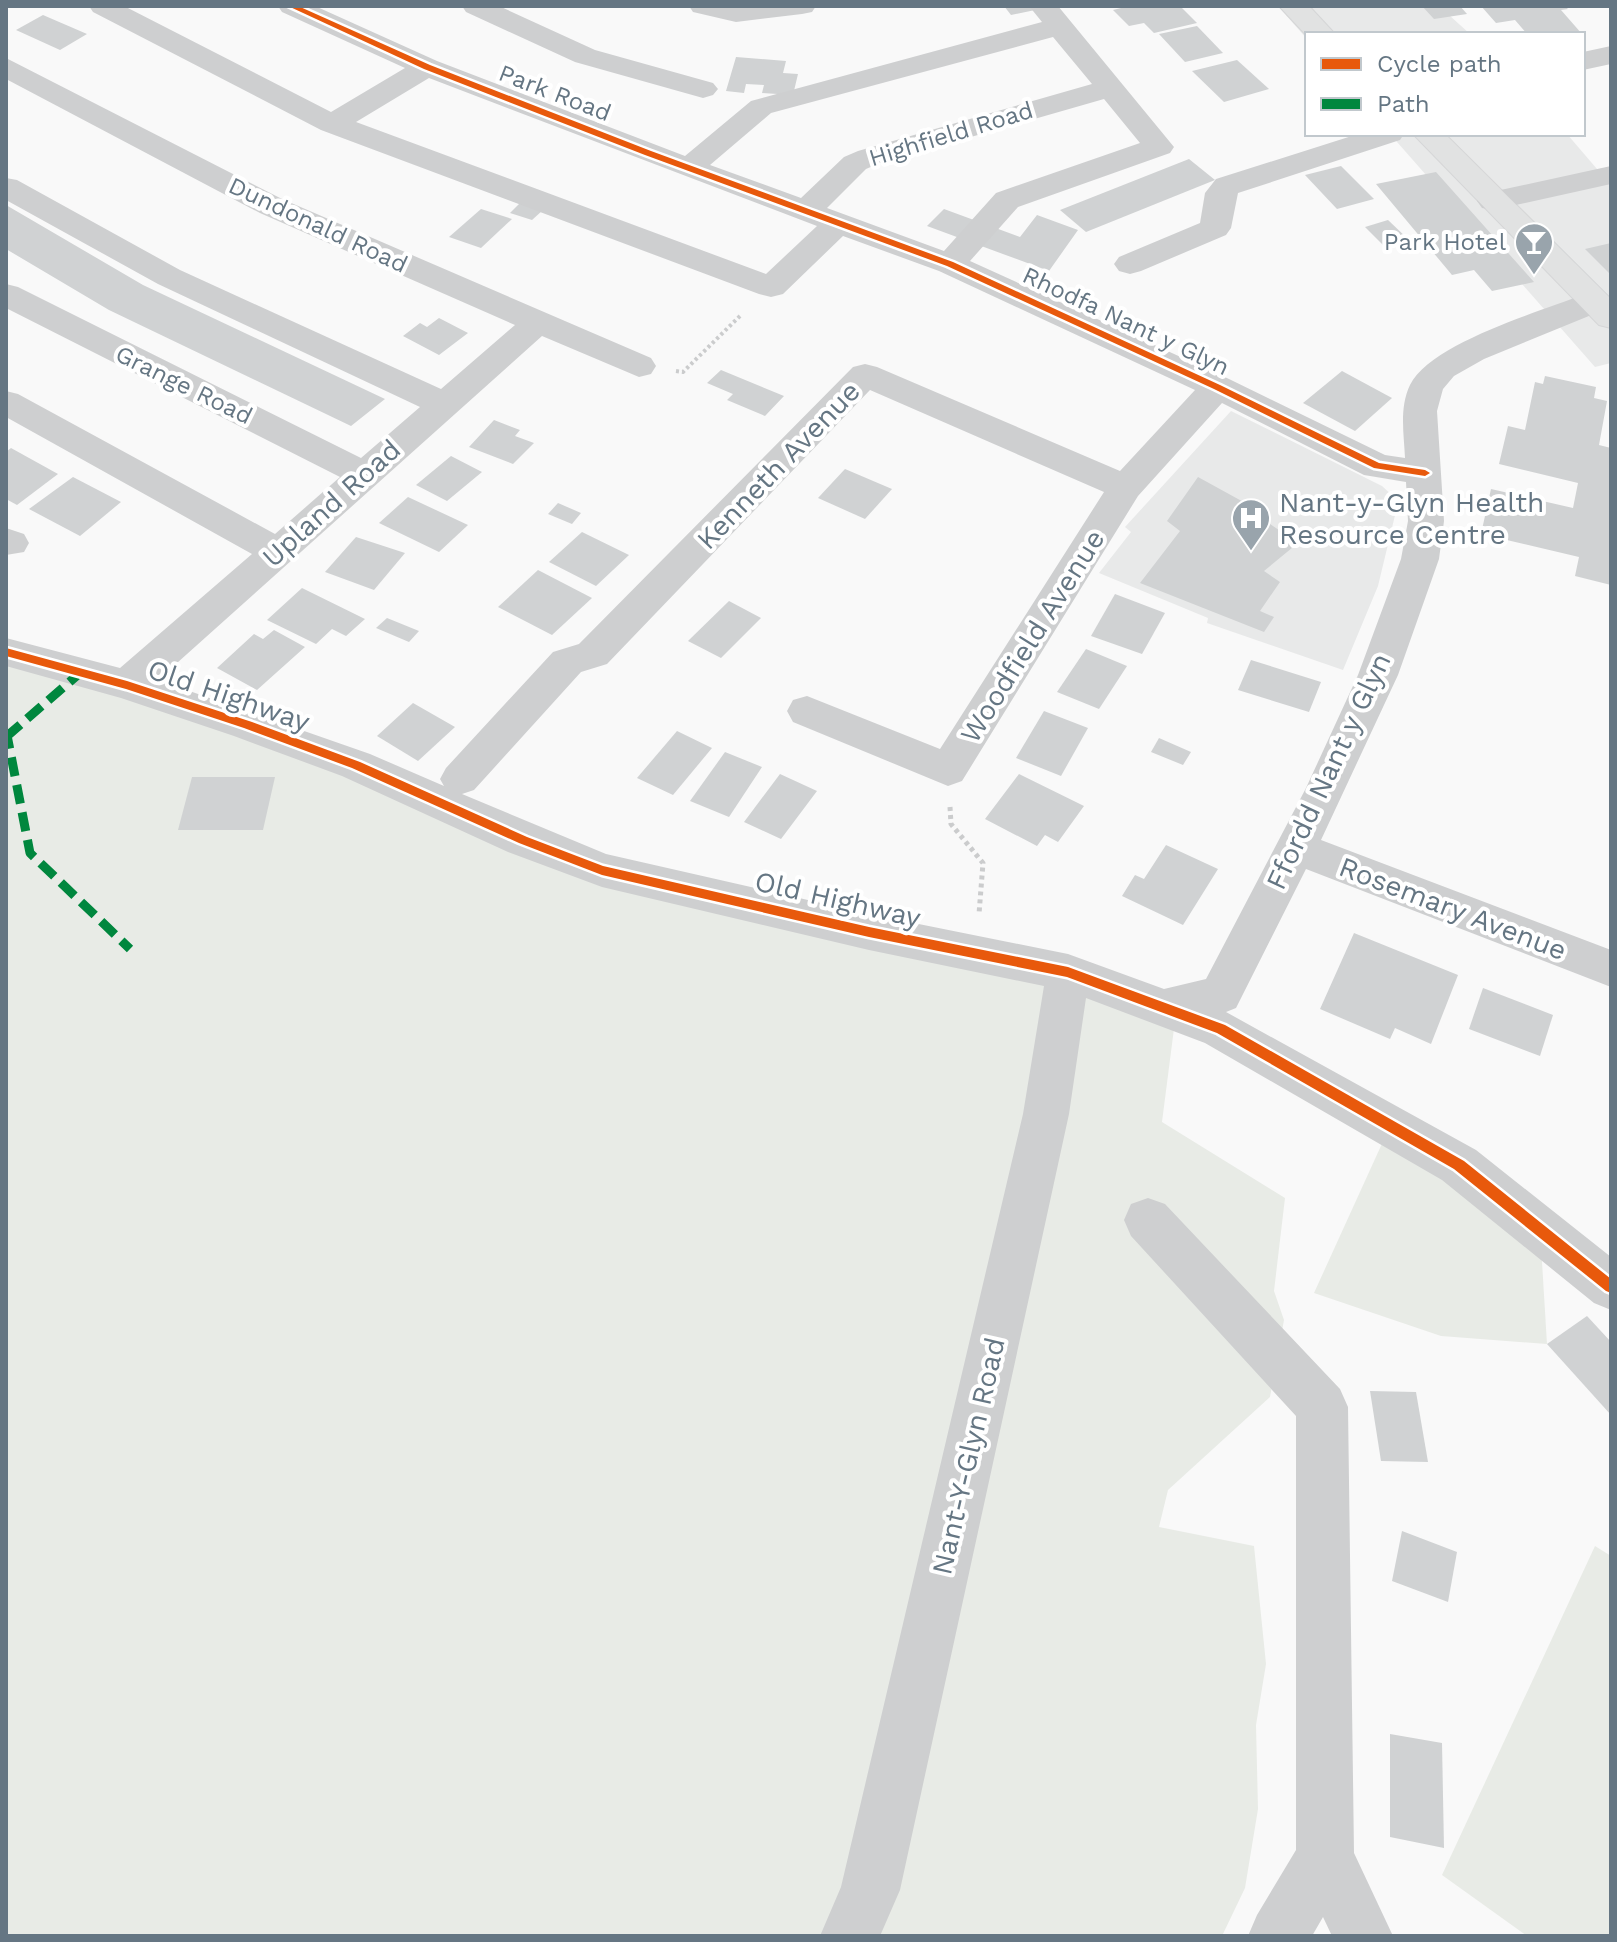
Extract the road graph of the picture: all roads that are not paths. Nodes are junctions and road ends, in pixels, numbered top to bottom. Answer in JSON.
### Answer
{"nodes":[{"id":1,"x":103,"y":6,"type":"edge"},
{"id":2,"x":292,"y":6,"type":"edge"},
{"id":3,"x":476,"y":6,"type":"edge"},
{"id":4,"x":703,"y":6,"type":"edge"},
{"id":5,"x":802,"y":6,"type":"edge"},
{"id":6,"x":1293,"y":6,"type":"edge"},
{"id":7,"x":1052,"y":16,"type":"edge"},
{"id":8,"x":1319,"y":32,"type":"edge"},
{"id":9,"x":1611,"y":55,"type":"edge"},
{"id":10,"x":1585,"y":61,"type":"edge"},
{"id":11,"x":6,"y":67,"type":"edge"},
{"id":12,"x":427,"y":67,"type":"junction"},
{"id":13,"x":1112,"y":87,"type":"junction"},
{"id":14,"x":703,"y":89,"type":"dead end"},
{"id":15,"x":332,"y":124,"type":"junction"},
{"id":16,"x":1383,"y":136,"type":"edge"},
{"id":17,"x":1430,"y":136,"type":"edge"},
{"id":18,"x":689,"y":168,"type":"junction"},
{"id":19,"x":1611,"y":175,"type":"edge"},
{"id":20,"x":6,"y":187,"type":"edge"},
{"id":21,"x":1493,"y":201,"type":"junction"},
{"id":22,"x":806,"y":211,"type":"junction"},
{"id":23,"x":838,"y":223,"type":"junction"},
{"id":24,"x":950,"y":264,"type":"junction"},
{"id":25,"x":1130,"y":264,"type":"dead end"},
{"id":26,"x":6,"y":294,"type":"edge"},
{"id":27,"x":1603,"y":310,"type":"edge"},
{"id":28,"x":537,"y":323,"type":"junction"},
{"id":29,"x":639,"y":366,"type":"road end"},
{"id":30,"x":1217,"y":387,"type":"junction"},
{"id":31,"x":6,"y":402,"type":"edge"},
{"id":32,"x":443,"y":404,"type":"junction"},
{"id":33,"x":1425,"y":473,"type":"junction"},
{"id":34,"x":363,"y":474,"type":"junction"},
{"id":35,"x":1125,"y":487,"type":"junction"},
{"id":36,"x":277,"y":551,"type":"junction"},
{"id":37,"x":6,"y":652,"type":"edge"},
{"id":38,"x":127,"y":685,"type":"junction"},
{"id":39,"x":807,"y":711,"type":"dead end"},
{"id":40,"x":460,"y":779,"type":"dead end"},
{"id":41,"x":1294,"y":847,"type":"junction"},
{"id":42,"x":1611,"y":969,"type":"edge"},
{"id":43,"x":1068,"y":972,"type":"junction"},
{"id":44,"x":1162,"y":1008,"type":"junction"},
{"id":45,"x":1148,"y":1220,"type":"dead end"},
{"id":46,"x":1611,"y":1287,"type":"edge"},
{"id":47,"x":1325,"y":1856,"type":"junction"},
{"id":48,"x":850,"y":1936,"type":"edge"},
{"id":49,"x":1278,"y":1936,"type":"edge"},
{"id":50,"x":1363,"y":1936,"type":"edge"}],
"edges":[{"from":1,"to":15,"type":"street"},
{"from":2,"to":12,"type":"street","name":"Park Road"},
{"from":3,"to":14,"type":"street"},
{"from":4,"to":5,"type":"street"},
{"from":6,"to":8,"type":"main road"},
{"from":7,"to":13,"type":"street"},
{"from":7,"to":18,"type":"street"},
{"from":9,"to":10,"type":"street"},
{"from":11,"to":28,"type":"street","name":"Dundonald Road"},
{"from":12,"to":15,"type":"street"},
{"from":12,"to":18,"type":"street","name":"Park Road"},
{"from":13,"to":22,"type":"street","name":"Highfield Road"},
{"from":13,"to":24,"type":"street"},
{"from":15,"to":23,"type":"street"},
{"from":16,"to":25,"type":"street"},
{"from":17,"to":21,"type":"main road"},
{"from":18,"to":22,"type":"street","name":"Park Road"},
{"from":19,"to":21,"type":"street"},
{"from":20,"to":32,"type":"street"},
{"from":21,"to":27,"type":"main road"},
{"from":22,"to":23,"type":"street","name":"Rhodfa Nant y Glyn"},
{"from":23,"to":24,"type":"street","name":"Rhodfa Nant y Glyn"},
{"from":24,"to":30,"type":"street","name":"Rhodfa Nant y Glyn"},
{"from":26,"to":34,"type":"street","name":"Grange Road"},
{"from":27,"to":33,"type":"street","name":"Ffordd Nant y Glyn"},
{"from":28,"to":29,"type":"street","name":"Dundonald Road"},
{"from":28,"to":32,"type":"street","name":"Upland Road"},
{"from":30,"to":33,"type":"street","name":"Rhodfa Nant y Glyn"},
{"from":30,"to":35,"type":"street","name":"Woodfield Avenue"},
{"from":31,"to":36,"type":"street"},
{"from":32,"to":34,"type":"street","name":"Upland Road"},
{"from":33,"to":41,"type":"street","name":"Ffordd Nant y Glyn"},
{"from":34,"to":36,"type":"street","name":"Upland Road"},
{"from":35,"to":39,"type":"street","name":"Woodfield Avenue"},
{"from":35,"to":40,"type":"street","name":"Kenneth Avenue"},
{"from":36,"to":38,"type":"street","name":"Upland Road"},
{"from":37,"to":38,"type":"street","name":"Old Highway"},
{"from":38,"to":43,"type":"street","name":"Old Highway"},
{"from":41,"to":42,"type":"street","name":"Rosemary Avenue"},
{"from":41,"to":44,"type":"street","name":"Ffordd Nant y Glyn"},
{"from":43,"to":44,"type":"street","name":"Old Highway"},
{"from":43,"to":48,"type":"street","name":"Nant-Y-Glyn Road"},
{"from":44,"to":46,"type":"street","name":"Old Highway"},
{"from":45,"to":47,"type":"street"},
{"from":47,"to":49,"type":"street"},
{"from":47,"to":50,"type":"street"}]}
